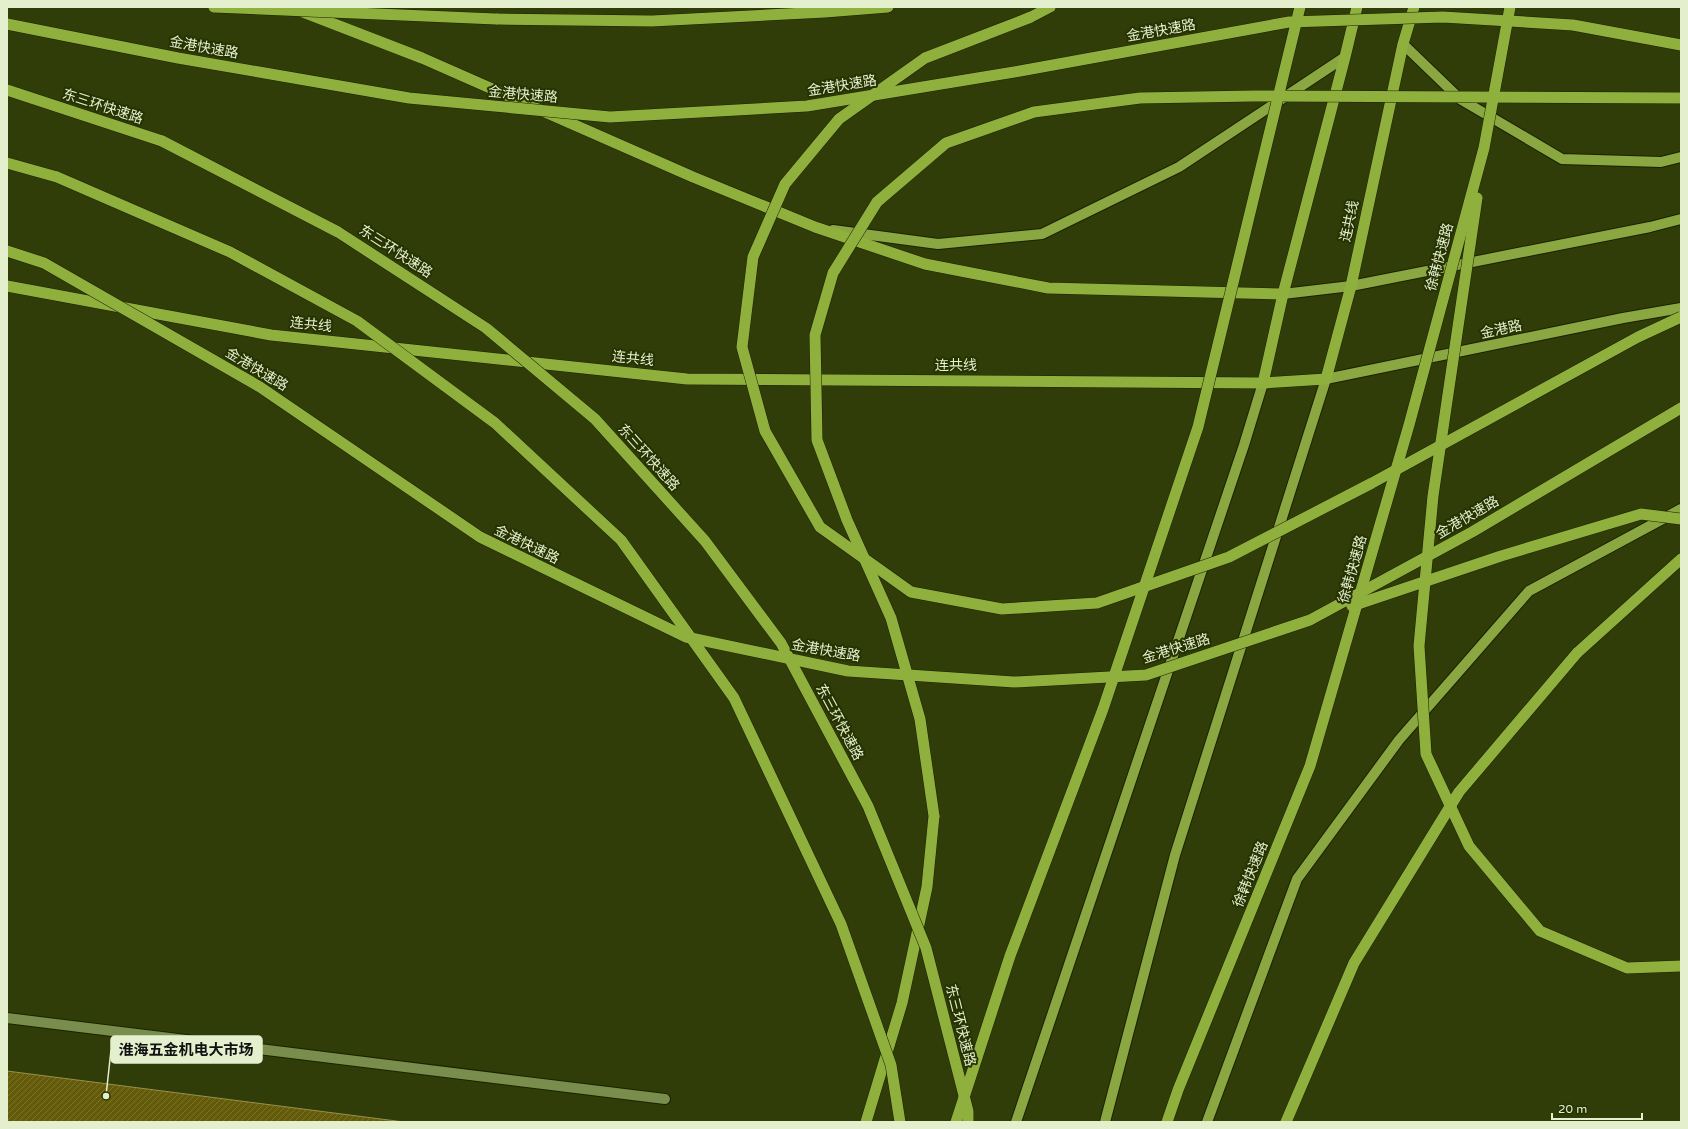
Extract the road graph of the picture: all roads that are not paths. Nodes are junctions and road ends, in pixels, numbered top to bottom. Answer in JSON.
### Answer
{"nodes":[{"id":1,"x":214,"y":7,"type":"edge"},
{"id":2,"x":291,"y":7,"type":"edge"},
{"id":3,"x":888,"y":7,"type":"edge"},
{"id":4,"x":1050,"y":7,"type":"edge"},
{"id":5,"x":1300,"y":7,"type":"edge"},
{"id":6,"x":1357,"y":7,"type":"edge"},
{"id":7,"x":1414,"y":7,"type":"edge"},
{"id":8,"x":1510,"y":7,"type":"edge"},
{"id":9,"x":7,"y":24,"type":"edge"},
{"id":10,"x":1404,"y":44,"type":"junction"},
{"id":11,"x":1681,"y":45,"type":"edge"},
{"id":12,"x":1345,"y":57,"type":"junction"},
{"id":13,"x":7,"y":90,"type":"edge"},
{"id":14,"x":1681,"y":98,"type":"edge"},
{"id":15,"x":1484,"y":148,"type":"junction"},
{"id":16,"x":1681,"y":158,"type":"edge"},
{"id":17,"x":7,"y":163,"type":"edge"},
{"id":18,"x":1681,"y":219,"type":"edge"},
{"id":19,"x":815,"y":227,"type":"junction"},
{"id":20,"x":7,"y":251,"type":"edge"},
{"id":21,"x":7,"y":286,"type":"edge"},
{"id":22,"x":1351,"y":286,"type":"junction"},
{"id":23,"x":1282,"y":294,"type":"junction"},
{"id":24,"x":1681,"y":308,"type":"edge"},
{"id":25,"x":1681,"y":317,"type":"edge"},
{"id":26,"x":1326,"y":379,"type":"junction"},
{"id":27,"x":1263,"y":383,"type":"junction"},
{"id":28,"x":1681,"y":408,"type":"edge"},
{"id":29,"x":1681,"y":509,"type":"edge"},
{"id":30,"x":1681,"y":519,"type":"edge"},
{"id":31,"x":1681,"y":559,"type":"edge"},
{"id":32,"x":1310,"y":620,"type":"junction"},
{"id":33,"x":1681,"y":966,"type":"edge"},
{"id":34,"x":7,"y":1018,"type":"edge"},
{"id":35,"x":665,"y":1099,"type":"dead end"},
{"id":36,"x":866,"y":1122,"type":"edge"},
{"id":37,"x":900,"y":1122,"type":"edge"},
{"id":38,"x":956,"y":1122,"type":"edge"},
{"id":39,"x":968,"y":1122,"type":"edge"},
{"id":40,"x":1016,"y":1122,"type":"edge"},
{"id":41,"x":1105,"y":1122,"type":"edge"},
{"id":42,"x":1167,"y":1122,"type":"edge"},
{"id":43,"x":1207,"y":1122,"type":"edge"},
{"id":44,"x":1286,"y":1122,"type":"edge"}],
"edges":[{"from":1,"to":3,"type":"highway","bridge":true},
{"from":2,"to":19,"type":"highway"},
{"from":4,"to":25,"type":"highway","bridge":true},
{"from":5,"to":38,"type":"highway","bridge":true},
{"from":6,"to":12,"type":"highway"},
{"from":7,"to":10,"type":"highway","name":"连共线"},
{"from":8,"to":15,"type":"highway","name":"徐韩快速路","bridge":true},
{"from":9,"to":11,"type":"highway","name":"金港快速路","bridge":true},
{"from":10,"to":16,"type":"main road"},
{"from":10,"to":22,"type":"highway","name":"连共线"},
{"from":12,"to":19,"type":"main road"},
{"from":12,"to":23,"type":"highway"},
{"from":13,"to":39,"type":"highway","name":"东三环快速路","bridge":true},
{"from":14,"to":36,"type":"highway","bridge":true},
{"from":15,"to":33,"type":"highway","bridge":true},
{"from":15,"to":42,"type":"highway","name":"徐韩快速路","bridge":true},
{"from":17,"to":37,"type":"highway","bridge":true},
{"from":18,"to":22,"type":"main road"},
{"from":19,"to":23,"type":"highway"},
{"from":20,"to":32,"type":"highway","name":"金港快速路","bridge":true},
{"from":21,"to":27,"type":"highway","name":"连共线"},
{"from":22,"to":23,"type":"main road"},
{"from":22,"to":26,"type":"highway","name":"连共线"},
{"from":23,"to":27,"type":"highway"},
{"from":24,"to":26,"type":"main road","name":"金港路"},
{"from":26,"to":27,"type":"highway","name":"连共线"},
{"from":26,"to":41,"type":"main road"},
{"from":27,"to":40,"type":"main road"},
{"from":28,"to":32,"type":"highway","name":"金港快速路","bridge":true},
{"from":29,"to":43,"type":"main road"},
{"from":30,"to":32,"type":"highway","bridge":true},
{"from":31,"to":44,"type":"highway","bridge":true},
{"from":34,"to":35,"type":"street"}]}
